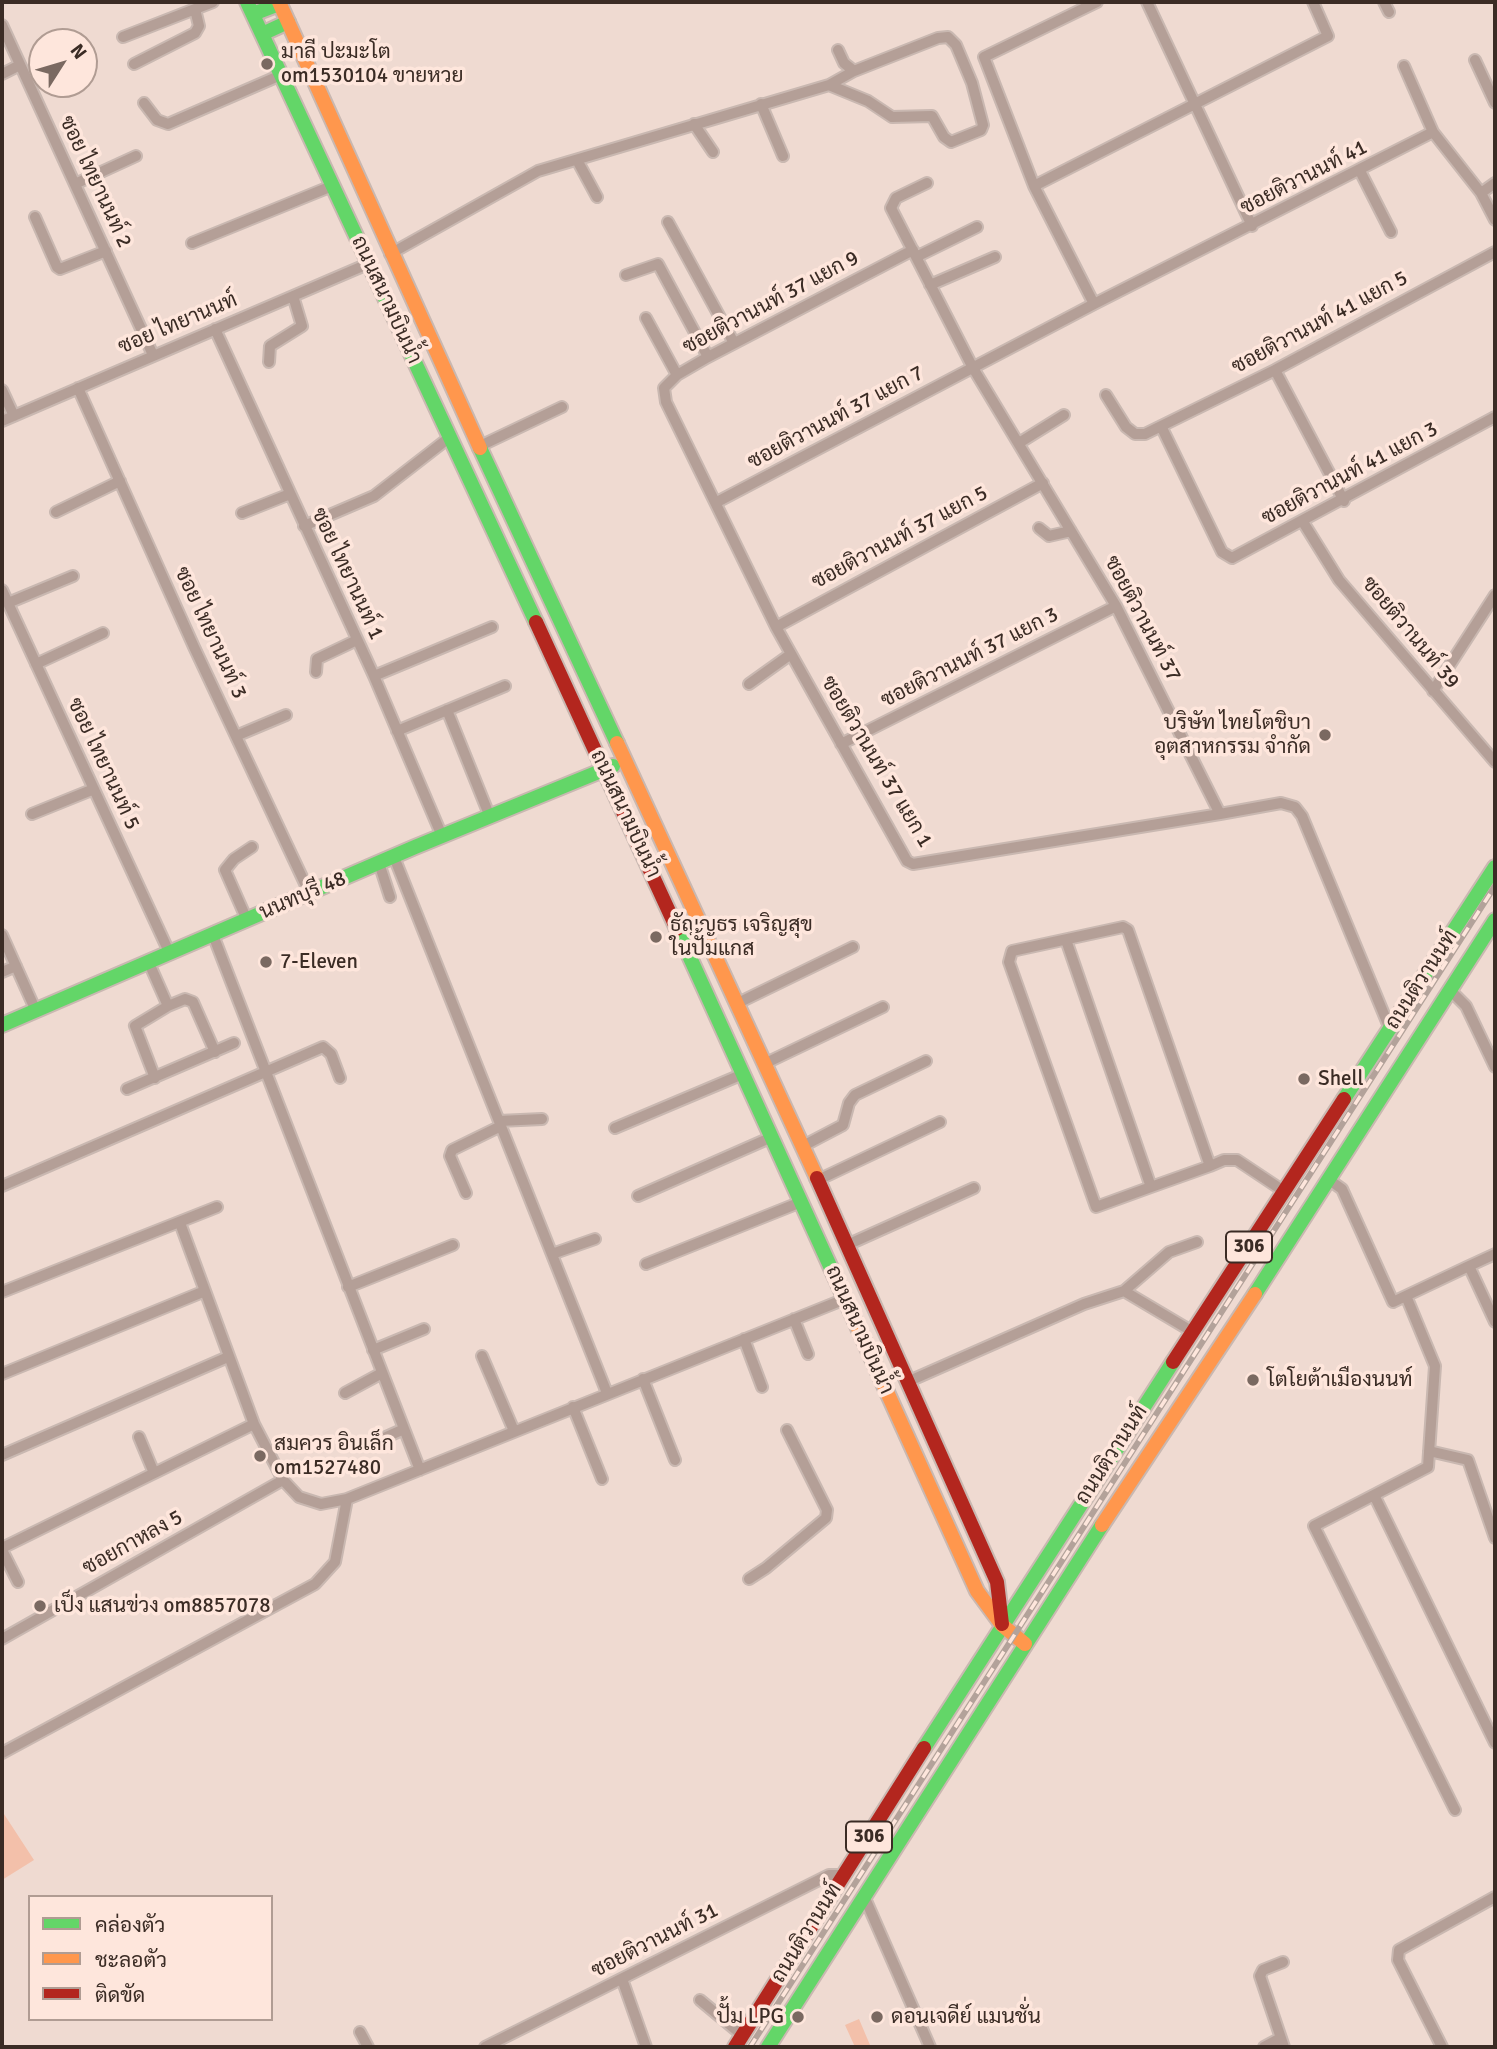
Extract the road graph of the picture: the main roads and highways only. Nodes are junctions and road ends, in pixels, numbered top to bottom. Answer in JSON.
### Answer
{"nodes":[{"id":1,"x":279,"y":3,"type":"edge"},
{"id":2,"x":250,"y":8,"type":"edge"},
{"id":3,"x":288,"y":22,"type":"junction"},
{"id":4,"x":262,"y":34,"type":"junction"},
{"id":5,"x":390,"y":254,"type":"junction"},
{"id":6,"x":370,"y":263,"type":"junction"},
{"id":7,"x":626,"y":761,"type":"junction"},
{"id":8,"x":605,"y":769,"type":"junction"},
{"id":9,"x":1495,"y":867,"type":"edge"},
{"id":10,"x":1495,"y":920,"type":"edge"},
{"id":11,"x":1404,"y":1006,"type":"junction"},
{"id":12,"x":1428,"y":1022,"type":"junction"},
{"id":13,"x":2,"y":1025,"type":"edge"},
{"id":14,"x":1002,"y":1625,"type":"junction"},
{"id":15,"x":1025,"y":1644,"type":"junction"},
{"id":16,"x":738,"y":2041,"type":"edge"},
{"id":17,"x":768,"y":2047,"type":"edge"}],
"edges":[{"from":1,"to":2,"type":"main road"},
{"from":1,"to":3,"type":"main road","name":"ถนนสนามบินน้ำ"},
{"from":2,"to":4,"type":"main road","name":"ถนนสนามบินน้ำ"},
{"from":3,"to":4,"type":"main road"},
{"from":3,"to":5,"type":"main road","name":"ถนนสนามบินน้ำ"},
{"from":4,"to":6,"type":"main road","name":"ถนนสนามบินน้ำ"},
{"from":5,"to":6,"type":"main road"},
{"from":5,"to":7,"type":"main road","name":"ถนนสนามบินน้ำ"},
{"from":6,"to":8,"type":"main road","name":"ถนนสนามบินน้ำ"},
{"from":7,"to":8,"type":"main road","name":"นนทบุรี 48"},
{"from":7,"to":14,"type":"main road","name":"ถนนสนามบินน้ำ"},
{"from":8,"to":13,"type":"main road","name":"นนทบุรี 48"},
{"from":8,"to":14,"type":"main road","name":"ถนนสนามบินน้ำ"},
{"from":9,"to":11,"type":"main road","name":"ถนนติวานนท์","number":"306"},
{"from":10,"to":12,"type":"main road","name":"ถนนติวานนท์","number":"306"},
{"from":11,"to":12,"type":"main road"},
{"from":11,"to":14,"type":"main road","name":"ถนนติวานนท์","number":"306"},
{"from":12,"to":15,"type":"main road","name":"ถนนติวานนท์","number":"306"},
{"from":14,"to":15,"type":"main road","name":"ถนนสนามบินน้ำ"},
{"from":14,"to":16,"type":"main road","name":"ถนนติวานนท์","number":"306"},
{"from":15,"to":17,"type":"main road","name":"ถนนติวานนท์","number":"306"}]}
